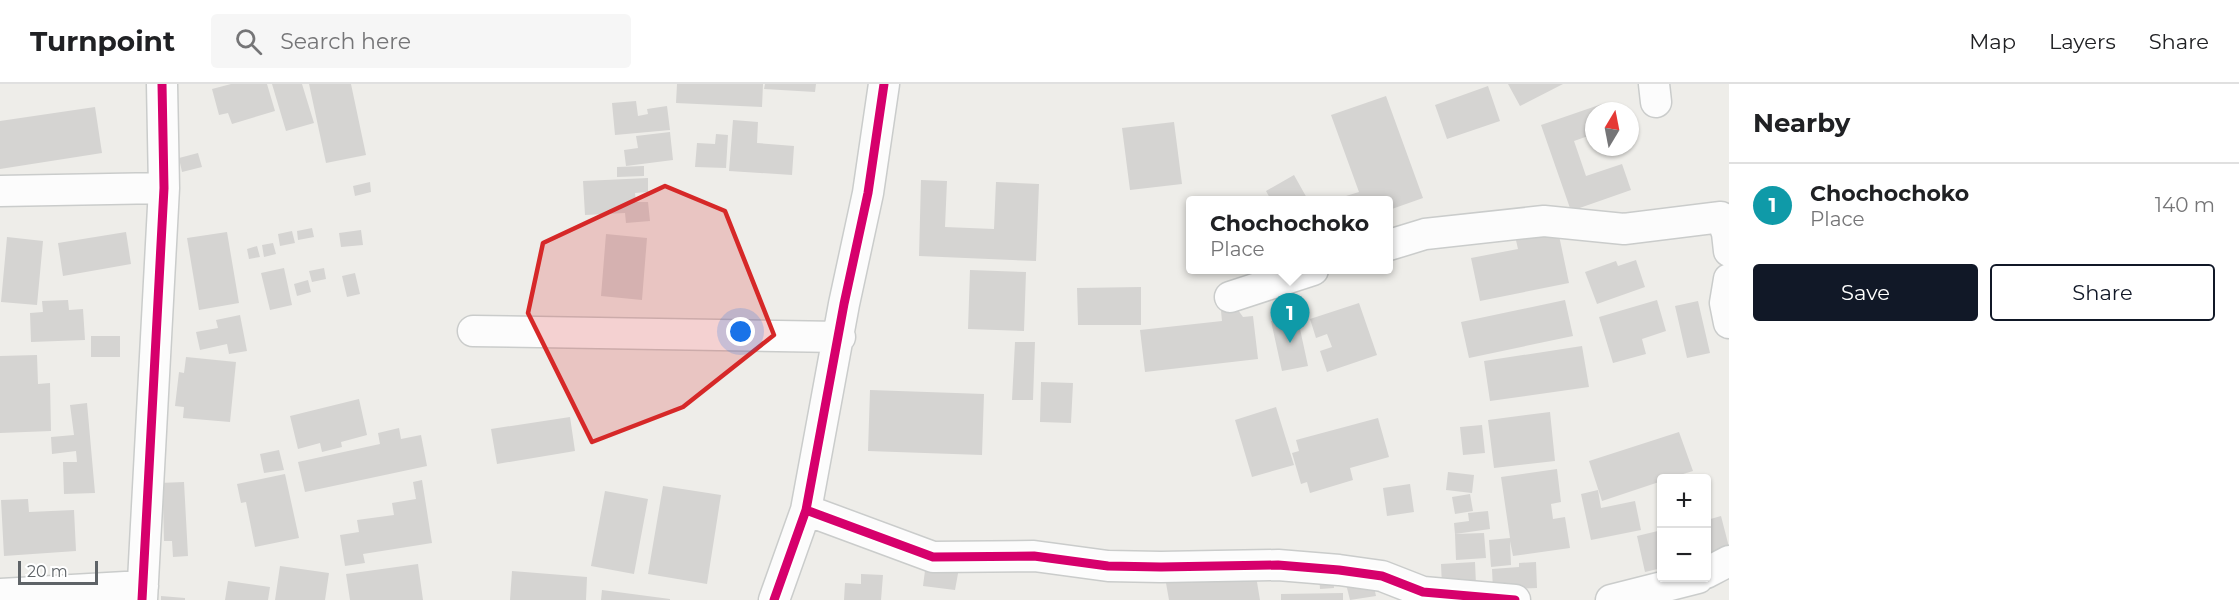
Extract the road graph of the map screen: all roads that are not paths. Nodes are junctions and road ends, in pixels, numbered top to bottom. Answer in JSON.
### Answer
{"nodes":[{"id":1,"x":162,"y":84,"type":"edge"},
{"id":2,"x":884,"y":84,"type":"edge"},
{"id":3,"x":164,"y":188,"type":"junction"},
{"id":4,"x":0,"y":191,"type":"edge"},
{"id":5,"x":1725,"y":216,"type":"edge"},
{"id":6,"x":1393,"y":244,"type":"edge"},
{"id":7,"x":1729,"y":251,"type":"edge"},
{"id":8,"x":1301,"y":274,"type":"edge"},
{"id":9,"x":1729,"y":279,"type":"edge"},
{"id":10,"x":1230,"y":297,"type":"dead end"},
{"id":11,"x":1729,"y":323,"type":"edge"},
{"id":12,"x":473,"y":331,"type":"dead end"},
{"id":13,"x":840,"y":337,"type":"junction"},
{"id":14,"x":806,"y":510,"type":"junction"},
{"id":15,"x":1729,"y":561,"type":"edge"},
{"id":16,"x":1711,"y":571,"type":"edge"},
{"id":17,"x":1682,"y":582,"type":"edge"},
{"id":18,"x":142,"y":593,"type":"edge"},
{"id":19,"x":0,"y":594,"type":"edge"},
{"id":20,"x":1423,"y":596,"type":"edge"},
{"id":21,"x":774,"y":600,"type":"edge"},
{"id":22,"x":1515,"y":600,"type":"edge"},
{"id":23,"x":1611,"y":600,"type":"edge"}],
"edges":[{"from":1,"to":3,"type":"street"},
{"from":2,"to":13,"type":"street"},
{"from":3,"to":4,"type":"street"},
{"from":3,"to":18,"type":"street"},
{"from":5,"to":6,"type":"street"},
{"from":5,"to":7,"type":"street"},
{"from":8,"to":10,"type":"street"},
{"from":9,"to":11,"type":"street"},
{"from":12,"to":13,"type":"street"},
{"from":13,"to":14,"type":"street"},
{"from":14,"to":20,"type":"street"},
{"from":14,"to":21,"type":"street"},
{"from":15,"to":16,"type":"street"},
{"from":17,"to":23,"type":"street"},
{"from":18,"to":19,"type":"street"},
{"from":20,"to":22,"type":"street"}]}
